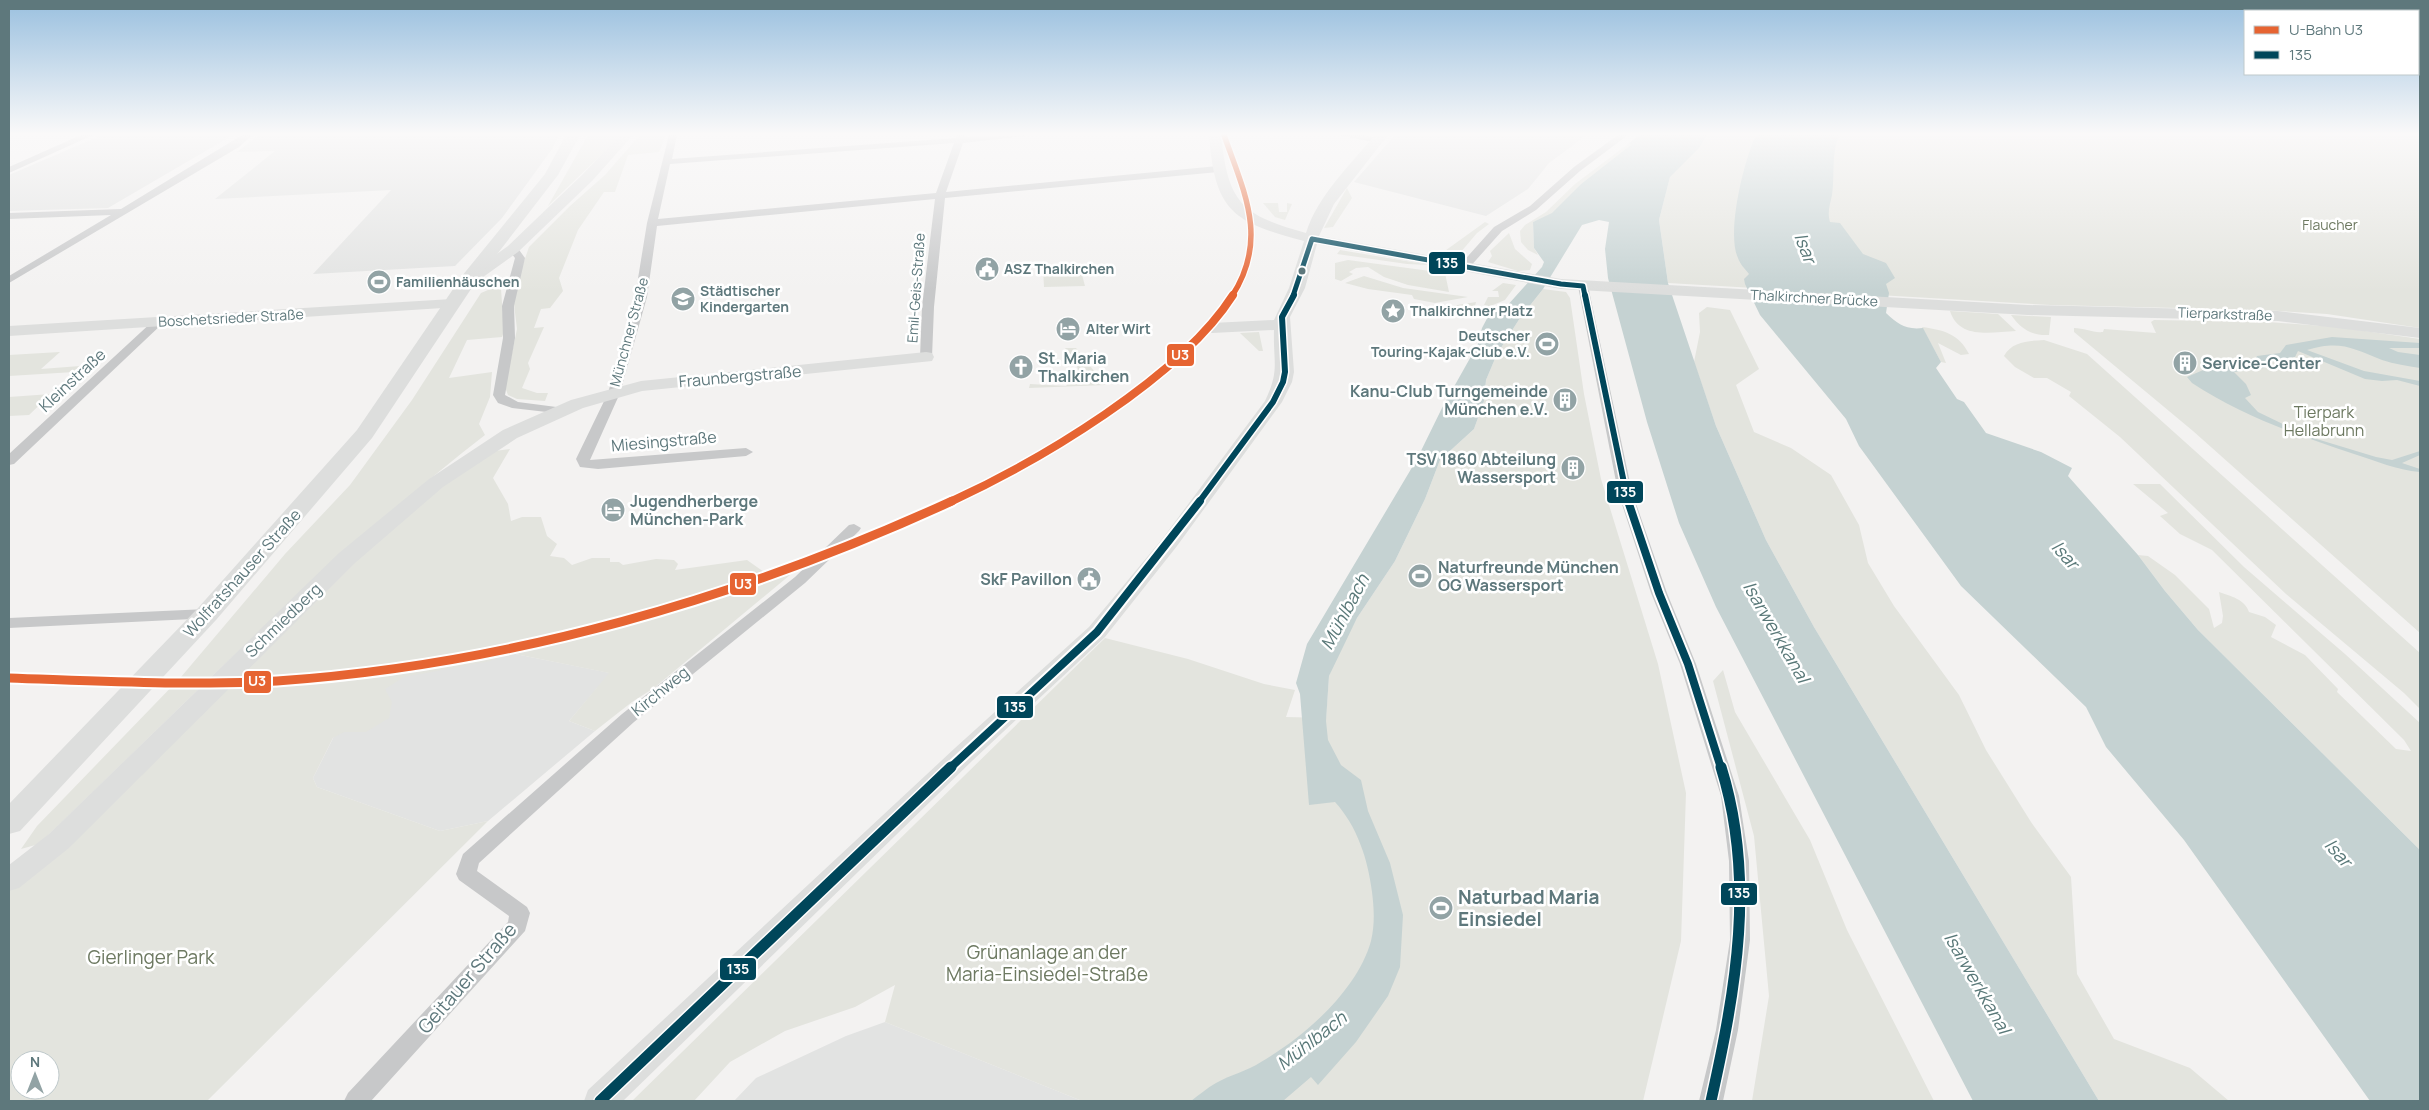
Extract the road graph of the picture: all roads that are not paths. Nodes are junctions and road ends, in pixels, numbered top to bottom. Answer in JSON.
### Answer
{"nodes":[{"id":1,"x":166,"y":187,"type":"edge"},
{"id":2,"x":542,"y":187,"type":"edge"},
{"id":3,"x":578,"y":187,"type":"edge"},
{"id":4,"x":660,"y":187,"type":"edge"},
{"id":5,"x":943,"y":187,"type":"edge"},
{"id":6,"x":1035,"y":187,"type":"edge"},
{"id":7,"x":1224,"y":187,"type":"edge"},
{"id":8,"x":1341,"y":187,"type":"edge"},
{"id":9,"x":1557,"y":187,"type":"edge"},
{"id":10,"x":940,"y":196,"type":"junction"},
{"id":11,"x":123,"y":212,"type":"junction"},
{"id":12,"x":9,"y":216,"type":"edge"},
{"id":13,"x":652,"y":223,"type":"junction"},
{"id":14,"x":1312,"y":239,"type":"junction"},
{"id":15,"x":513,"y":249,"type":"junction"},
{"id":16,"x":1464,"y":267,"type":"junction"},
{"id":17,"x":9,"y":280,"type":"edge"},
{"id":18,"x":467,"y":282,"type":"junction"},
{"id":19,"x":1583,"y":286,"type":"junction"},
{"id":20,"x":452,"y":304,"type":"junction"},
{"id":21,"x":2028,"y":310,"type":"joint"},
{"id":22,"x":158,"y":322,"type":"junction"},
{"id":23,"x":1281,"y":324,"type":"junction"},
{"id":24,"x":1212,"y":328,"type":"dead end"},
{"id":25,"x":9,"y":331,"type":"edge"},
{"id":26,"x":2420,"y":333,"type":"edge"},
{"id":27,"x":926,"y":358,"type":"joint"},
{"id":28,"x":614,"y":393,"type":"junction"},
{"id":29,"x":558,"y":411,"type":"junction"},
{"id":30,"x":746,"y":452,"type":"dead end"},
{"id":31,"x":9,"y":461,"type":"edge"},
{"id":32,"x":585,"y":464,"type":"joint"},
{"id":33,"x":854,"y":528,"type":"dead end"},
{"id":34,"x":208,"y":614,"type":"junction"},
{"id":35,"x":9,"y":623,"type":"edge"},
{"id":36,"x":9,"y":823,"type":"edge"},
{"id":37,"x":470,"y":859,"type":"joint"},
{"id":38,"x":9,"y":880,"type":"edge"},
{"id":39,"x":356,"y":1101,"type":"edge"},
{"id":40,"x":600,"y":1101,"type":"edge"},
{"id":41,"x":1711,"y":1101,"type":"edge"}],
"edges":[{"from":1,"to":11,"type":"street"},
{"from":2,"to":18,"type":"main road","name":"Wolfratshauser Straße"},
{"from":3,"to":15,"type":"street"},
{"from":4,"to":13,"type":"street","name":"Münchner Straße"},
{"from":5,"to":10,"type":"street","name":"Emil-Geis-Straße"},
{"from":6,"to":10,"type":"street"},
{"from":7,"to":14,"type":"street"},
{"from":8,"to":14,"type":"street"},
{"from":9,"to":16,"type":"street"},
{"from":10,"to":13,"type":"street"},
{"from":10,"to":27,"type":"street","name":"Emil-Geis-Straße"},
{"from":11,"to":12,"type":"street"},
{"from":11,"to":17,"type":"street"},
{"from":13,"to":28,"type":"street","name":"Münchner Straße"},
{"from":14,"to":16,"type":"street"},
{"from":14,"to":23,"type":"street"},
{"from":15,"to":18,"type":"street"},
{"from":15,"to":29,"type":"street"},
{"from":16,"to":19,"type":"street"},
{"from":18,"to":20,"type":"main road","name":"Wolfratshauser Straße"},
{"from":19,"to":21,"type":"street","name":"Thalkirchner Brücke"},
{"from":19,"to":41,"type":"street"},
{"from":20,"to":22,"type":"street","name":"Boschetsrieder Straße"},
{"from":20,"to":34,"type":"main road","name":"Wolfratshauser Straße"},
{"from":21,"to":26,"type":"street","name":"Tierparkstraße"},
{"from":22,"to":25,"type":"street","name":"Boschetsrieder Straße"},
{"from":22,"to":31,"type":"street","name":"Kleinstraße"},
{"from":23,"to":24,"type":"street"},
{"from":23,"to":40,"type":"street"},
{"from":27,"to":28,"type":"street","name":"Fraunbergstraße"},
{"from":28,"to":29,"type":"street","name":"Fraunbergstraße"},
{"from":28,"to":32,"type":"street","name":"Münchner Straße"},
{"from":29,"to":38,"type":"street","name":"Schmiedberg"},
{"from":30,"to":32,"type":"street","name":"Miesingstraße"},
{"from":33,"to":37,"type":"street","name":"Kirchweg"},
{"from":34,"to":35,"type":"street"},
{"from":34,"to":36,"type":"main road","name":"Wolfratshauser Straße"},
{"from":37,"to":39,"type":"street","name":"Geitauer Straße"}]}
